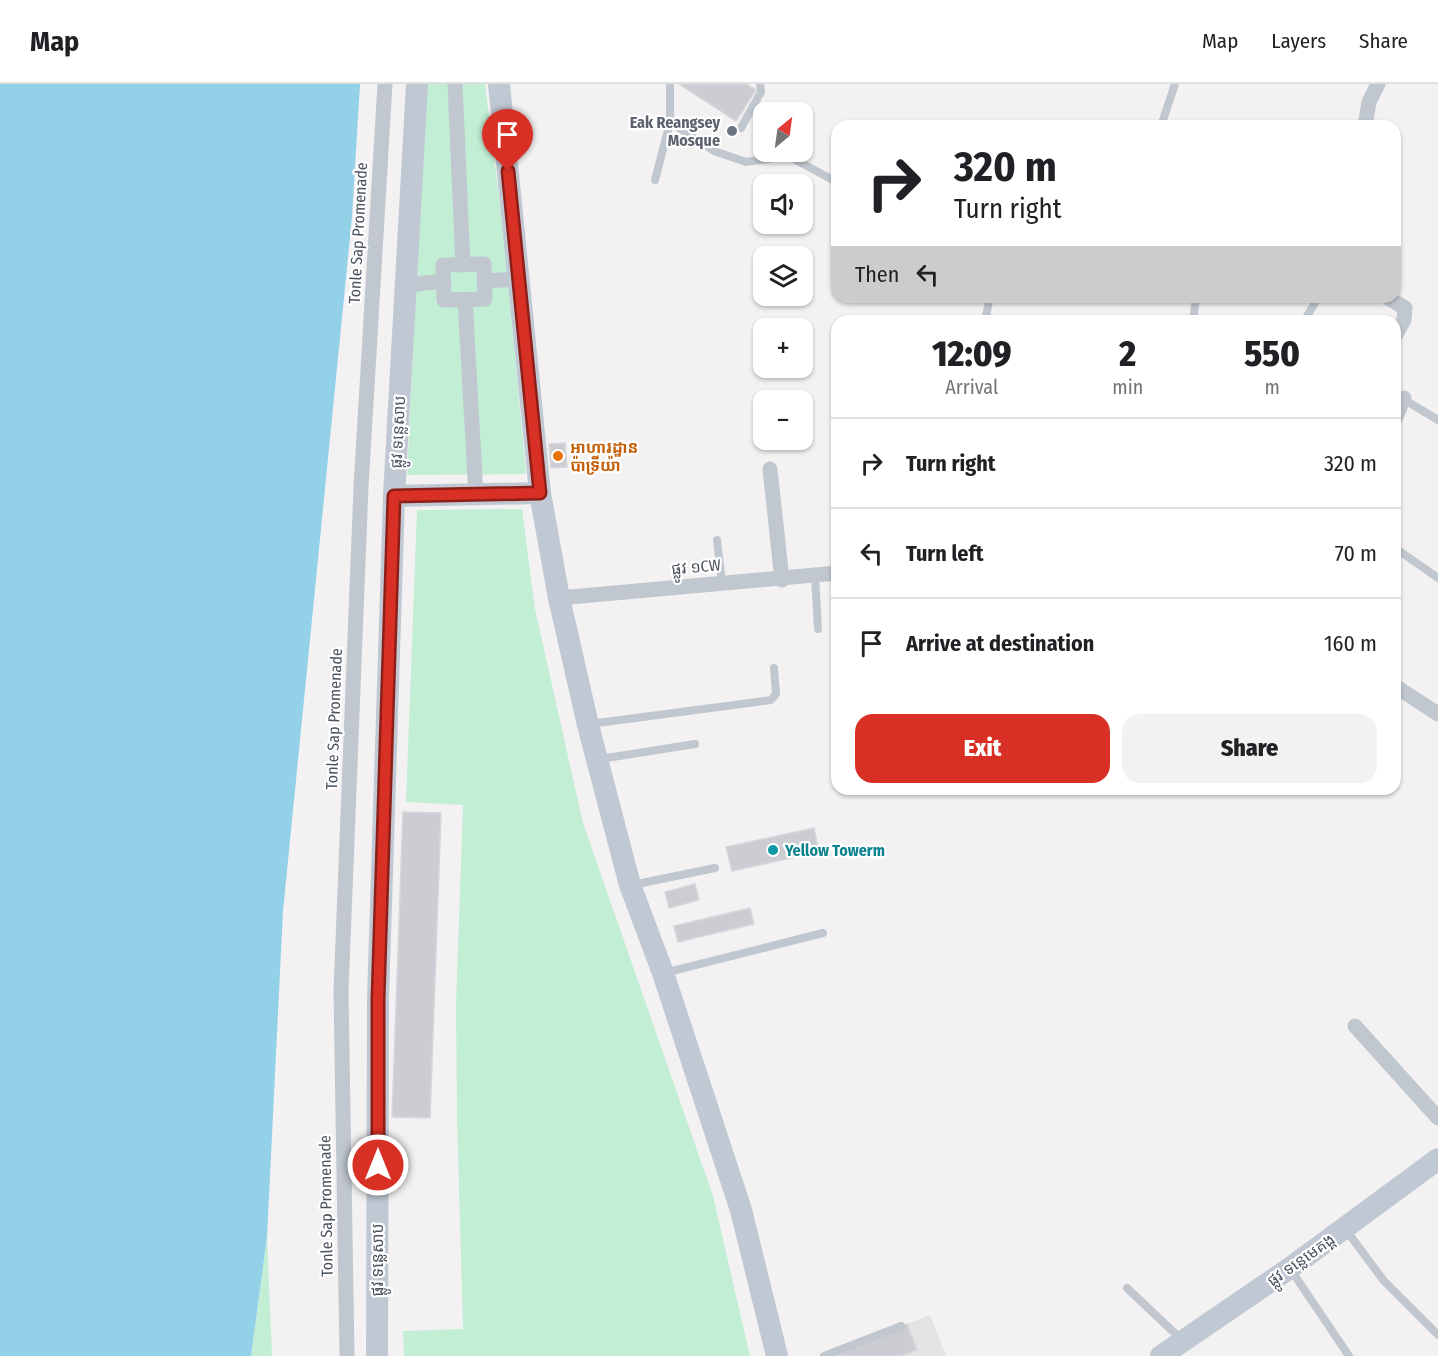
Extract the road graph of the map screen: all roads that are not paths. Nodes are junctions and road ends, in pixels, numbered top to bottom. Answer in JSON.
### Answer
{"nodes":[{"id":1,"x":385,"y":84,"type":"edge"},
{"id":2,"x":417,"y":84,"type":"edge"},
{"id":3,"x":455,"y":84,"type":"edge"},
{"id":4,"x":498,"y":84,"type":"edge"},
{"id":5,"x":670,"y":84,"type":"edge"},
{"id":6,"x":760,"y":84,"type":"edge"},
{"id":7,"x":1175,"y":84,"type":"edge"},
{"id":8,"x":1378,"y":84,"type":"edge"},
{"id":9,"x":1163,"y":120,"type":"edge"},
{"id":10,"x":1366,"y":120,"type":"edge"},
{"id":11,"x":670,"y":122,"type":"junction"},
{"id":12,"x":741,"y":128,"type":"dead end"},
{"id":13,"x":831,"y":179,"type":"edge"},
{"id":14,"x":655,"y":180,"type":"dead end"},
{"id":15,"x":463,"y":265,"type":"junction"},
{"id":16,"x":520,"y":279,"type":"junction"},
{"id":17,"x":444,"y":281,"type":"junction"},
{"id":18,"x":484,"y":281,"type":"junction"},
{"id":19,"x":407,"y":285,"type":"junction"},
{"id":20,"x":465,"y":299,"type":"junction"},
{"id":21,"x":1397,"y":303,"type":"edge"},
{"id":22,"x":1401,"y":323,"type":"edge"},
{"id":23,"x":1401,"y":397,"type":"edge"},
{"id":24,"x":1438,"y":420,"type":"edge"},
{"id":25,"x":770,"y":469,"type":"dead end"},
{"id":26,"x":540,"y":493,"type":"junction"},
{"id":27,"x":394,"y":496,"type":"junction"},
{"id":28,"x":476,"y":496,"type":"junction"},
{"id":29,"x":717,"y":540,"type":"dead end"},
{"id":30,"x":1401,"y":552,"type":"edge"},
{"id":31,"x":831,"y":574,"type":"edge"},
{"id":32,"x":815,"y":576,"type":"junction"},
{"id":33,"x":1438,"y":578,"type":"edge"},
{"id":34,"x":782,"y":580,"type":"junction"},
{"id":35,"x":722,"y":583,"type":"junction"},
{"id":36,"x":559,"y":598,"type":"junction"},
{"id":37,"x":818,"y":629,"type":"dead end"},
{"id":38,"x":774,"y":668,"type":"dead end"},
{"id":39,"x":1401,"y":690,"type":"edge"},
{"id":40,"x":1438,"y":714,"type":"edge"},
{"id":41,"x":588,"y":725,"type":"junction"},
{"id":42,"x":694,"y":744,"type":"dead end"},
{"id":43,"x":598,"y":759,"type":"junction"},
{"id":44,"x":715,"y":868,"type":"dead end"},
{"id":45,"x":630,"y":885,"type":"junction"},
{"id":46,"x":822,"y":933,"type":"dead end"},
{"id":47,"x":663,"y":973,"type":"junction"},
{"id":48,"x":1355,"y":1026,"type":"dead end"},
{"id":49,"x":1438,"y":1119,"type":"edge"},
{"id":50,"x":1437,"y":1162,"type":"edge"},
{"id":51,"x":1345,"y":1229,"type":"junction"},
{"id":52,"x":1290,"y":1268,"type":"junction"},
{"id":53,"x":1127,"y":1288,"type":"dead end"},
{"id":54,"x":901,"y":1326,"type":"dead end"},
{"id":55,"x":1438,"y":1335,"type":"edge"},
{"id":56,"x":1183,"y":1341,"type":"junction"},
{"id":57,"x":347,"y":1356,"type":"edge"},
{"id":58,"x":377,"y":1356,"type":"edge"},
{"id":59,"x":777,"y":1356,"type":"edge"},
{"id":60,"x":824,"y":1356,"type":"edge"},
{"id":61,"x":1161,"y":1356,"type":"edge"},
{"id":62,"x":1348,"y":1356,"type":"edge"}],
"edges":[{"from":1,"to":57,"type":"street","name":"Tonle Sap Promenade"},
{"from":2,"to":19,"type":"street","name":"ផ្លូវ ទន្លេសាប"},
{"from":3,"to":15,"type":"street"},
{"from":4,"to":16,"type":"street"},
{"from":5,"to":11,"type":"lane"},
{"from":6,"to":12,"type":"lane"},
{"from":7,"to":9,"type":"lane"},
{"from":8,"to":10,"type":"street"},
{"from":11,"to":13,"type":"lane"},
{"from":11,"to":14,"type":"lane"},
{"from":15,"to":17,"type":"street"},
{"from":15,"to":18,"type":"street"},
{"from":16,"to":18,"type":"street"},
{"from":16,"to":26,"type":"street"},
{"from":17,"to":19,"type":"street"},
{"from":17,"to":20,"type":"street"},
{"from":18,"to":20,"type":"street"},
{"from":19,"to":27,"type":"street","name":"ផ្លូវ ទន្លេសាប"},
{"from":20,"to":28,"type":"street"},
{"from":21,"to":22,"type":"street"},
{"from":23,"to":24,"type":"lane"},
{"from":25,"to":34,"type":"street"},
{"from":26,"to":28,"type":"street"},
{"from":26,"to":36,"type":"street"},
{"from":27,"to":28,"type":"street"},
{"from":27,"to":58,"type":"street","name":"ផ្លូវ ទន្លេសាប"},
{"from":29,"to":35,"type":"lane"},
{"from":30,"to":33,"type":"lane"},
{"from":31,"to":32,"type":"street","name":"ផ្លូវ ១CW"},
{"from":32,"to":34,"type":"street","name":"ផ្លូវ ១CW"},
{"from":32,"to":37,"type":"lane"},
{"from":34,"to":35,"type":"street","name":"ផ្លូវ ១CW"},
{"from":35,"to":36,"type":"street","name":"ផ្លូវ ១CW"},
{"from":36,"to":41,"type":"street"},
{"from":38,"to":41,"type":"lane"},
{"from":39,"to":40,"type":"street"},
{"from":41,"to":43,"type":"street"},
{"from":42,"to":43,"type":"lane"},
{"from":43,"to":45,"type":"street"},
{"from":44,"to":45,"type":"lane"},
{"from":45,"to":47,"type":"street"},
{"from":46,"to":47,"type":"lane"},
{"from":47,"to":59,"type":"street"},
{"from":48,"to":49,"type":"street"},
{"from":50,"to":51,"type":"street","name":"ផ្លូវ ទន្លេមេគង្គ"},
{"from":51,"to":52,"type":"street","name":"ផ្លូវ ទន្លេមេគង្គ"},
{"from":51,"to":55,"type":"lane"},
{"from":52,"to":56,"type":"street","name":"ផ្លូវ ទន្លេមេគង្គ"},
{"from":52,"to":62,"type":"lane"},
{"from":53,"to":56,"type":"lane"},
{"from":54,"to":60,"type":"lane"},
{"from":56,"to":61,"type":"street","name":"ផ្លូវ ទន្លេមេគង្គ"}]}
